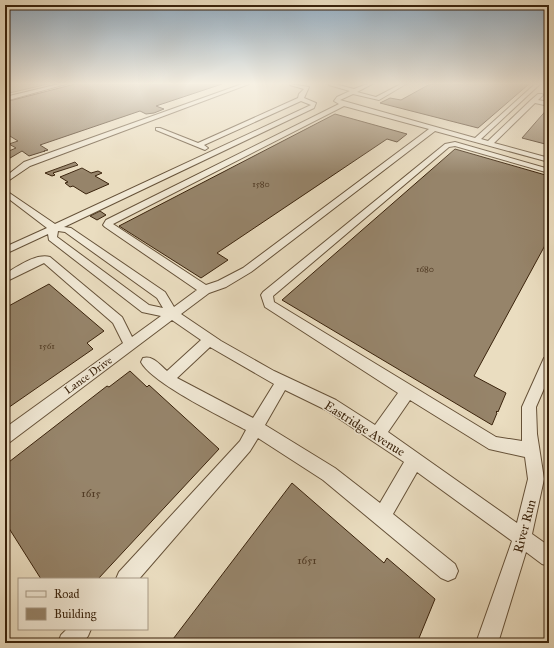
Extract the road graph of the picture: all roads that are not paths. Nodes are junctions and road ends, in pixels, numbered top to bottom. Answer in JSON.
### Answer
{"nodes":[{"id":1,"x":163,"y":114,"type":"edge"},
{"id":2,"x":267,"y":114,"type":"edge"},
{"id":3,"x":297,"y":114,"type":"edge"},
{"id":4,"x":318,"y":114,"type":"edge"},
{"id":5,"x":380,"y":114,"type":"edge"},
{"id":6,"x":505,"y":114,"type":"edge"},
{"id":7,"x":519,"y":114,"type":"edge"},
{"id":8,"x":158,"y":129,"type":"dead end"},
{"id":9,"x":434,"y":129,"type":"junction"},
{"id":10,"x":476,"y":140,"type":"junction"},
{"id":11,"x":489,"y":144,"type":"junction"},
{"id":12,"x":198,"y":145,"type":"junction"},
{"id":13,"x":215,"y":153,"type":"junction"},
{"id":14,"x":510,"y":155,"type":"junction"},
{"id":15,"x":549,"y":160,"type":"edge"},
{"id":16,"x":549,"y":171,"type":"edge"},
{"id":17,"x":5,"y":181,"type":"edge"},
{"id":18,"x":5,"y":192,"type":"edge"},
{"id":19,"x":54,"y":228,"type":"junction"},
{"id":20,"x":5,"y":251,"type":"edge"},
{"id":21,"x":5,"y":278,"type":"edge"},
{"id":22,"x":205,"y":290,"type":"junction"},
{"id":23,"x":172,"y":314,"type":"junction"},
{"id":24,"x":210,"y":340,"type":"junction"},
{"id":25,"x":130,"y":345,"type":"junction"},
{"id":26,"x":148,"y":362,"type":"dead end"},
{"id":27,"x":549,"y":362,"type":"edge"},
{"id":28,"x":167,"y":379,"type":"junction"},
{"id":29,"x":283,"y":381,"type":"junction"},
{"id":30,"x":408,"y":392,"type":"junction"},
{"id":31,"x":256,"y":428,"type":"junction"},
{"id":32,"x":377,"y":435,"type":"junction"},
{"id":33,"x":5,"y":436,"type":"edge"},
{"id":34,"x":532,"y":451,"type":"junction"},
{"id":35,"x":414,"y":461,"type":"junction"},
{"id":36,"x":382,"y":516,"type":"junction"},
{"id":37,"x":522,"y":537,"type":"junction"},
{"id":38,"x":549,"y":557,"type":"edge"},
{"id":39,"x":448,"y":572,"type":"dead end"},
{"id":40,"x":127,"y":578,"type":"edge"},
{"id":41,"x":80,"y":630,"type":"edge"},
{"id":42,"x":69,"y":643,"type":"edge"},
{"id":43,"x":486,"y":643,"type":"edge"}],
"edges":[{"from":1,"to":17,"type":"street"},
{"from":2,"to":12,"type":"street"},
{"from":3,"to":13,"type":"street"},
{"from":4,"to":22,"type":"street"},
{"from":5,"to":9,"type":"street"},
{"from":6,"to":10,"type":"street"},
{"from":7,"to":11,"type":"street"},
{"from":8,"to":12,"type":"street"},
{"from":9,"to":10,"type":"street"},
{"from":9,"to":22,"type":"street","name":"Lance Drive"},
{"from":10,"to":11,"type":"street"},
{"from":11,"to":14,"type":"street"},
{"from":12,"to":13,"type":"street"},
{"from":13,"to":19,"type":"street"},
{"from":14,"to":15,"type":"street"},
{"from":14,"to":16,"type":"street"},
{"from":14,"to":30,"type":"street"},
{"from":18,"to":19,"type":"street"},
{"from":19,"to":20,"type":"street"},
{"from":19,"to":23,"type":"street","name":"Eastridge Avenue"},
{"from":19,"to":23,"type":"street","name":"Eastridge Avenue"},
{"from":21,"to":25,"type":"street"},
{"from":22,"to":23,"type":"street","name":"Lance Drive"},
{"from":23,"to":24,"type":"street","name":"Eastridge Avenue"},
{"from":23,"to":25,"type":"street","name":"Lance Drive"},
{"from":24,"to":28,"type":"street"},
{"from":24,"to":29,"type":"street","name":"Eastridge Avenue"},
{"from":25,"to":33,"type":"street","name":"Lance Drive"},
{"from":26,"to":28,"type":"street"},
{"from":27,"to":34,"type":"street","name":"River Run"},
{"from":28,"to":31,"type":"street"},
{"from":29,"to":31,"type":"street"},
{"from":29,"to":32,"type":"street","name":"Eastridge Avenue"},
{"from":30,"to":32,"type":"street"},
{"from":30,"to":34,"type":"street"},
{"from":31,"to":36,"type":"street"},
{"from":31,"to":40,"type":"street"},
{"from":32,"to":35,"type":"street","name":"Eastridge Avenue"},
{"from":34,"to":37,"type":"street","name":"River Run"},
{"from":35,"to":36,"type":"street"},
{"from":35,"to":37,"type":"street","name":"Eastridge Avenue"},
{"from":36,"to":39,"type":"street"},
{"from":37,"to":38,"type":"street","name":"Eastridge Avenue"},
{"from":37,"to":43,"type":"street","name":"River Run"},
{"from":41,"to":42,"type":"street"}]}
